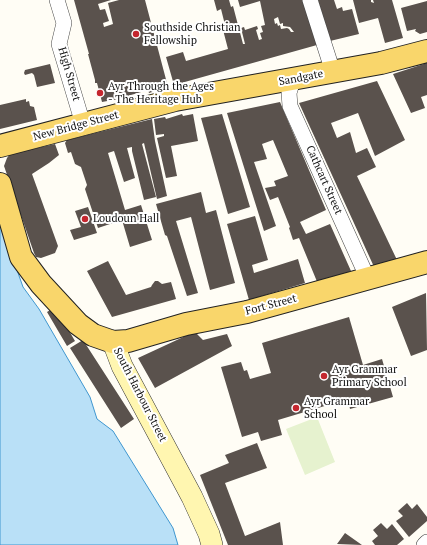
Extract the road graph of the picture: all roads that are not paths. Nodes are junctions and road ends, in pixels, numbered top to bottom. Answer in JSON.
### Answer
{"nodes":[{"id":1,"x":57,"y":0,"type":"edge"},
{"id":2,"x":310,"y":0,"type":"edge"},
{"id":3,"x":427,"y":51,"type":"edge"},
{"id":4,"x":333,"y":72,"type":"junction"},
{"id":5,"x":293,"y":80,"type":"junction"},
{"id":6,"x":175,"y":100,"type":"joint"},
{"id":7,"x":83,"y":124,"type":"junction"},
{"id":8,"x":0,"y":146,"type":"edge"},
{"id":9,"x":0,"y":184,"type":"edge"},
{"id":10,"x":427,"y":262,"type":"edge"},
{"id":11,"x":368,"y":279,"type":"junction"},
{"id":12,"x":113,"y":342,"type":"junction"},
{"id":13,"x":427,"y":542,"type":"edge"},
{"id":14,"x":212,"y":545,"type":"edge"},
{"id":15,"x":424,"y":545,"type":"edge"}],
"edges":[{"from":1,"to":7,"type":"street","name":"High Street"},
{"from":2,"to":4,"type":"street"},
{"from":3,"to":4,"type":"main road","name":"Sandgate"},
{"from":4,"to":5,"type":"main road","name":"Sandgate"},
{"from":5,"to":6,"type":"main road","name":"Sandgate"},
{"from":5,"to":11,"type":"street","name":"Cathcart Street"},
{"from":6,"to":7,"type":"main road","name":"New Bridge Street"},
{"from":7,"to":8,"type":"main road","name":"New Bridge Street"},
{"from":9,"to":12,"type":"main road","name":"South Harbour Street"},
{"from":10,"to":11,"type":"main road","name":"Fort Street"},
{"from":11,"to":12,"type":"main road","name":"Fort Street"},
{"from":12,"to":14,"type":"main road","name":"South Harbour Street"},
{"from":13,"to":15,"type":"street"}]}
